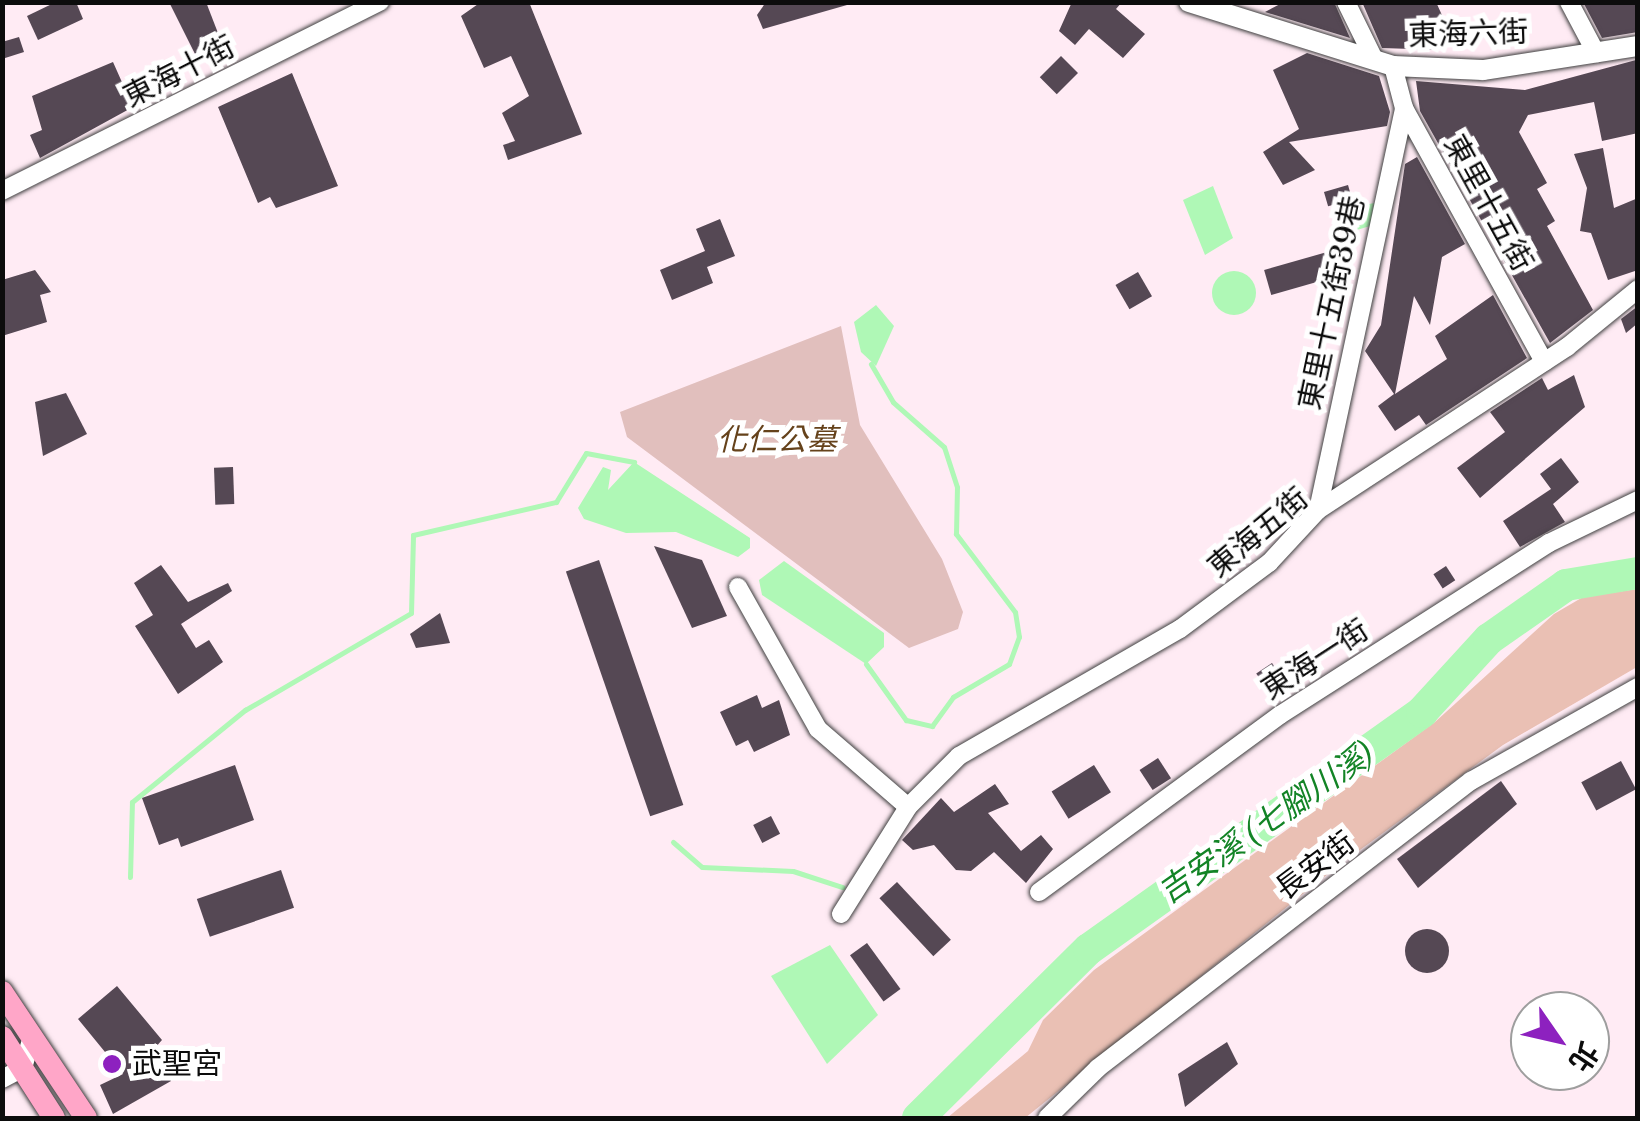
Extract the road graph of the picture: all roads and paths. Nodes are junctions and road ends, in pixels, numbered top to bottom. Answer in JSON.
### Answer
{"nodes":[{"id":1,"x":380,"y":2,"type":"edge"},
{"id":2,"x":1189,"y":2,"type":"edge"},
{"id":3,"x":1346,"y":2,"type":"edge"},
{"id":4,"x":1569,"y":2,"type":"edge"},
{"id":5,"x":1637,"y":46,"type":"edge"},
{"id":6,"x":1596,"y":54,"type":"junction"},
{"id":7,"x":1383,"y":62,"type":"junction"},
{"id":8,"x":1404,"y":108,"type":"junction"},
{"id":9,"x":2,"y":191,"type":"edge"},
{"id":10,"x":1638,"y":289,"type":"edge"},
{"id":11,"x":1544,"y":362,"type":"junction"},
{"id":12,"x":1638,"y":500,"type":"edge"},
{"id":13,"x":1318,"y":510,"type":"junction"},
{"id":14,"x":738,"y":587,"type":"dead end"},
{"id":15,"x":1638,"y":686,"type":"edge"},
{"id":16,"x":908,"y":807,"type":"junction"},
{"id":17,"x":1039,"y":892,"type":"dead end"},
{"id":18,"x":841,"y":914,"type":"dead end"},
{"id":19,"x":2,"y":992,"type":"edge"},
{"id":20,"x":2,"y":1037,"type":"edge"},
{"id":21,"x":32,"y":1037,"type":"junction"},
{"id":22,"x":13,"y":1074,"type":"edge"},
{"id":23,"x":54,"y":1118,"type":"edge"},
{"id":24,"x":86,"y":1118,"type":"edge"},
{"id":25,"x":1046,"y":1118,"type":"edge"}],
"edges":[{"from":1,"to":9,"type":"street","name":"東海十街"},
{"from":2,"to":7,"type":"street","name":"東海六街"},
{"from":3,"to":7,"type":"street","name":"東里十五街"},
{"from":4,"to":6,"type":"street"},
{"from":5,"to":6,"type":"street","name":"東海六街"},
{"from":6,"to":7,"type":"street","name":"東海六街"},
{"from":7,"to":8,"type":"street","name":"東里十五街"},
{"from":8,"to":11,"type":"street","name":"東里十五街"},
{"from":8,"to":13,"type":"street","name":"東里十五街39巷"},
{"from":10,"to":11,"type":"street","name":"東海五街"},
{"from":11,"to":13,"type":"street","name":"東海五街"},
{"from":12,"to":17,"type":"street","name":"東海一街"},
{"from":13,"to":16,"type":"street","name":"東海五街"},
{"from":14,"to":16,"type":"street"},
{"from":15,"to":25,"type":"street","name":"長安街"},
{"from":16,"to":18,"type":"street","name":"東海五街"},
{"from":19,"to":21,"type":"main road"},
{"from":20,"to":22,"type":"main road"},
{"from":21,"to":22,"type":"street"},
{"from":21,"to":24,"type":"main road"},
{"from":22,"to":23,"type":"main road"}]}
